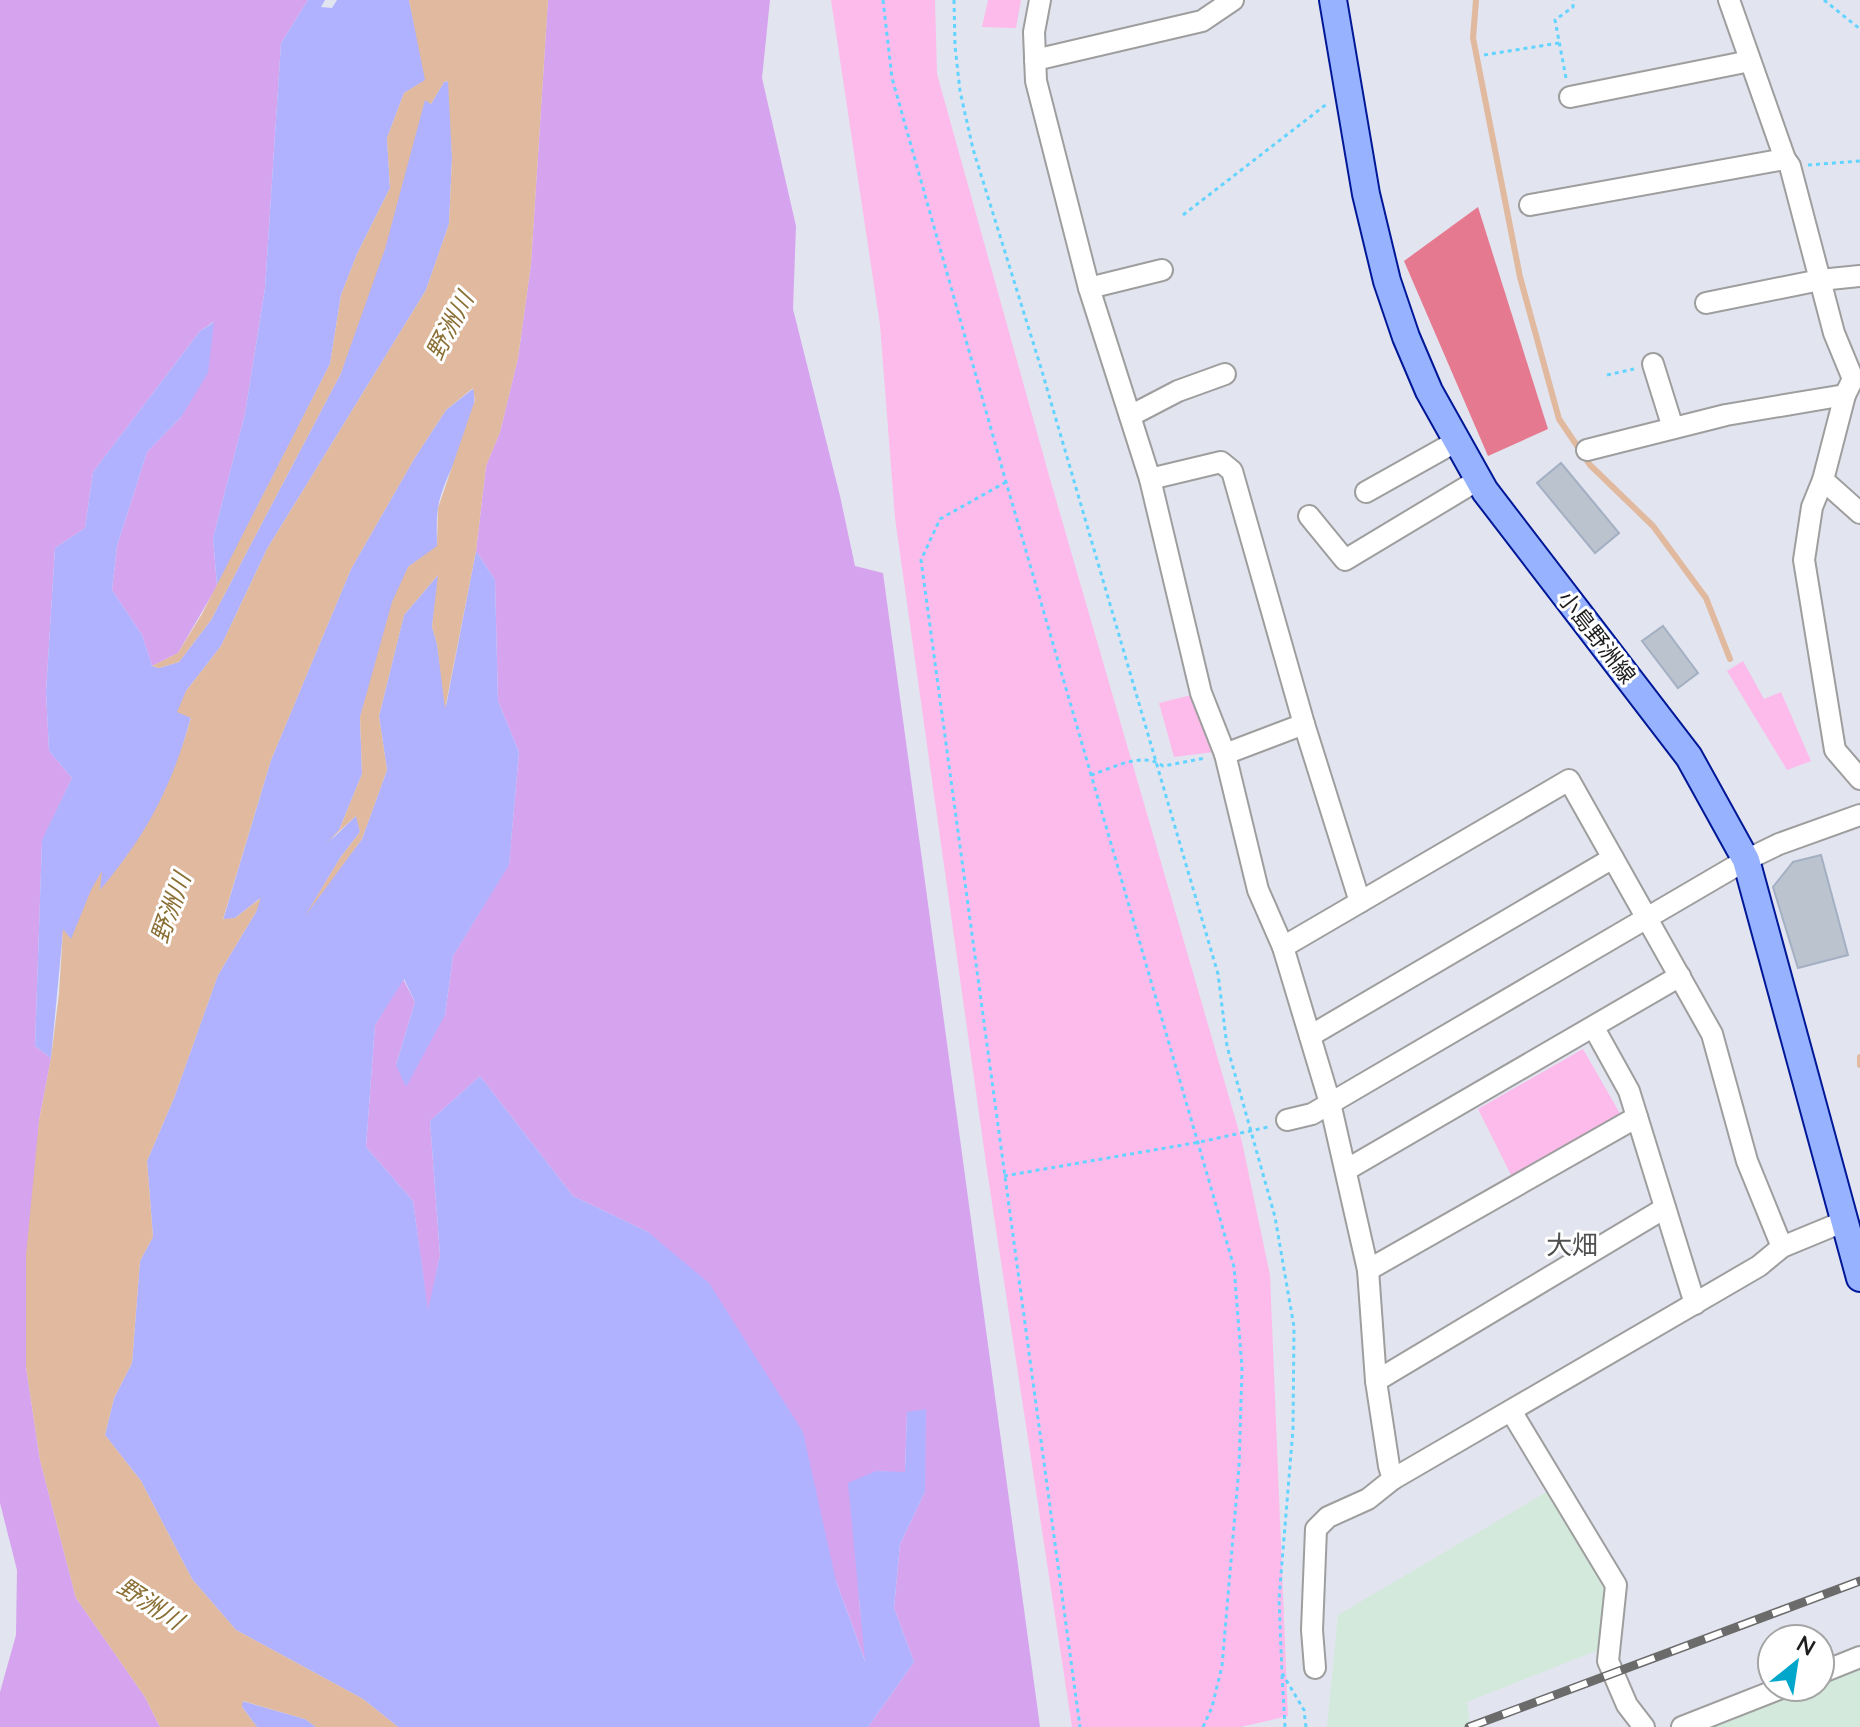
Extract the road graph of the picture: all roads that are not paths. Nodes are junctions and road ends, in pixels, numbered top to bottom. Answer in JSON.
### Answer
{"nodes":[{"id":1,"x":1040,"y":0,"type":"edge"},
{"id":2,"x":1233,"y":0,"type":"edge"},
{"id":3,"x":1333,"y":0,"type":"edge"},
{"id":4,"x":1729,"y":0,"type":"edge"},
{"id":5,"x":1035,"y":60,"type":"junction"},
{"id":6,"x":1750,"y":61,"type":"junction"},
{"id":7,"x":1570,"y":97,"type":"road end"},
{"id":8,"x":1787,"y":163,"type":"junction"},
{"id":9,"x":1530,"y":205,"type":"dead end"},
{"id":10,"x":1162,"y":270,"type":"dead end"},
{"id":11,"x":1860,"y":276,"type":"edge"},
{"id":12,"x":1820,"y":280,"type":"junction"},
{"id":13,"x":1089,"y":288,"type":"junction"},
{"id":14,"x":1706,"y":303,"type":"dead end"},
{"id":15,"x":1653,"y":364,"type":"dead end"},
{"id":16,"x":1225,"y":374,"type":"dead end"},
{"id":17,"x":1853,"y":385,"type":"edge"},
{"id":18,"x":1130,"y":416,"type":"junction"},
{"id":19,"x":1673,"y":428,"type":"junction"},
{"id":20,"x":1457,"y":441,"type":"junction"},
{"id":21,"x":1587,"y":450,"type":"dead end"},
{"id":22,"x":1150,"y":479,"type":"junction"},
{"id":23,"x":1478,"y":480,"type":"junction"},
{"id":24,"x":1823,"y":480,"type":"junction"},
{"id":25,"x":1366,"y":492,"type":"dead end"},
{"id":26,"x":1860,"y":513,"type":"edge"},
{"id":27,"x":1309,"y":516,"type":"dead end"},
{"id":28,"x":1304,"y":724,"type":"junction"},
{"id":29,"x":1225,"y":754,"type":"junction"},
{"id":30,"x":1860,"y":779,"type":"edge"},
{"id":31,"x":1860,"y":815,"type":"edge"},
{"id":32,"x":1613,"y":858,"type":"junction"},
{"id":33,"x":1746,"y":860,"type":"junction"},
{"id":34,"x":1360,"y":902,"type":"junction"},
{"id":35,"x":1647,"y":918,"type":"junction"},
{"id":36,"x":1283,"y":947,"type":"junction"},
{"id":37,"x":1680,"y":976,"type":"junction"},
{"id":38,"x":1594,"y":1028,"type":"junction"},
{"id":39,"x":1310,"y":1036,"type":"junction"},
{"id":40,"x":1330,"y":1103,"type":"junction"},
{"id":41,"x":1637,"y":1117,"type":"junction"},
{"id":42,"x":1279,"y":1123,"type":"road end"},
{"id":43,"x":1346,"y":1170,"type":"junction"},
{"id":44,"x":1665,"y":1208,"type":"junction"},
{"id":45,"x":1845,"y":1221,"type":"junction"},
{"id":46,"x":1782,"y":1247,"type":"junction"},
{"id":47,"x":1368,"y":1270,"type":"junction"},
{"id":48,"x":1860,"y":1278,"type":"edge"},
{"id":49,"x":1695,"y":1304,"type":"junction"},
{"id":50,"x":1376,"y":1381,"type":"junction"},
{"id":51,"x":1511,"y":1411,"type":"junction"},
{"id":52,"x":1393,"y":1479,"type":"junction"},
{"id":53,"x":1860,"y":1657,"type":"edge"},
{"id":54,"x":1836,"y":1667,"type":"edge"},
{"id":55,"x":1315,"y":1668,"type":"dead end"},
{"id":56,"x":1756,"y":1698,"type":"edge"},
{"id":57,"x":1644,"y":1727,"type":"edge"},
{"id":58,"x":1682,"y":1727,"type":"edge"}],
"edges":[{"from":1,"to":5,"type":"street"},
{"from":2,"to":5,"type":"street"},
{"from":3,"to":20,"type":"main road","name":"小島野洲線"},
{"from":4,"to":6,"type":"street"},
{"from":5,"to":13,"type":"street"},
{"from":6,"to":7,"type":"street"},
{"from":6,"to":8,"type":"street"},
{"from":8,"to":9,"type":"street"},
{"from":8,"to":12,"type":"street"},
{"from":10,"to":13,"type":"street"},
{"from":11,"to":12,"type":"street"},
{"from":12,"to":14,"type":"street"},
{"from":12,"to":17,"type":"street"},
{"from":13,"to":18,"type":"street"},
{"from":15,"to":19,"type":"street"},
{"from":16,"to":18,"type":"street"},
{"from":17,"to":19,"type":"street"},
{"from":17,"to":24,"type":"street"},
{"from":18,"to":22,"type":"street"},
{"from":19,"to":21,"type":"street"},
{"from":20,"to":23,"type":"main road","name":"小島野洲線"},
{"from":20,"to":25,"type":"street"},
{"from":22,"to":28,"type":"street"},
{"from":22,"to":29,"type":"street"},
{"from":23,"to":27,"type":"street"},
{"from":23,"to":33,"type":"main road","name":"小島野洲線"},
{"from":24,"to":26,"type":"street"},
{"from":24,"to":30,"type":"street"},
{"from":28,"to":29,"type":"street"},
{"from":28,"to":34,"type":"street"},
{"from":29,"to":36,"type":"street"},
{"from":31,"to":33,"type":"street"},
{"from":32,"to":34,"type":"street"},
{"from":32,"to":35,"type":"street"},
{"from":32,"to":39,"type":"street"},
{"from":33,"to":35,"type":"street"},
{"from":33,"to":45,"type":"main road","name":"小島野洲線"},
{"from":34,"to":36,"type":"street"},
{"from":35,"to":37,"type":"street"},
{"from":35,"to":40,"type":"street"},
{"from":36,"to":39,"type":"street"},
{"from":37,"to":38,"type":"street"},
{"from":37,"to":46,"type":"street"},
{"from":38,"to":41,"type":"street"},
{"from":38,"to":43,"type":"street"},
{"from":39,"to":40,"type":"street"},
{"from":40,"to":42,"type":"street"},
{"from":40,"to":43,"type":"street"},
{"from":41,"to":44,"type":"street"},
{"from":41,"to":47,"type":"street"},
{"from":43,"to":47,"type":"street"},
{"from":44,"to":49,"type":"street"},
{"from":44,"to":50,"type":"street"},
{"from":45,"to":46,"type":"street"},
{"from":45,"to":48,"type":"main road","name":"小島野洲線"},
{"from":46,"to":49,"type":"street"},
{"from":47,"to":50,"type":"street"},
{"from":49,"to":51,"type":"street"},
{"from":50,"to":52,"type":"street"},
{"from":51,"to":52,"type":"street"},
{"from":51,"to":57,"type":"street"},
{"from":52,"to":55,"type":"street"},
{"from":53,"to":54,"type":"street"},
{"from":56,"to":58,"type":"street"}]}
